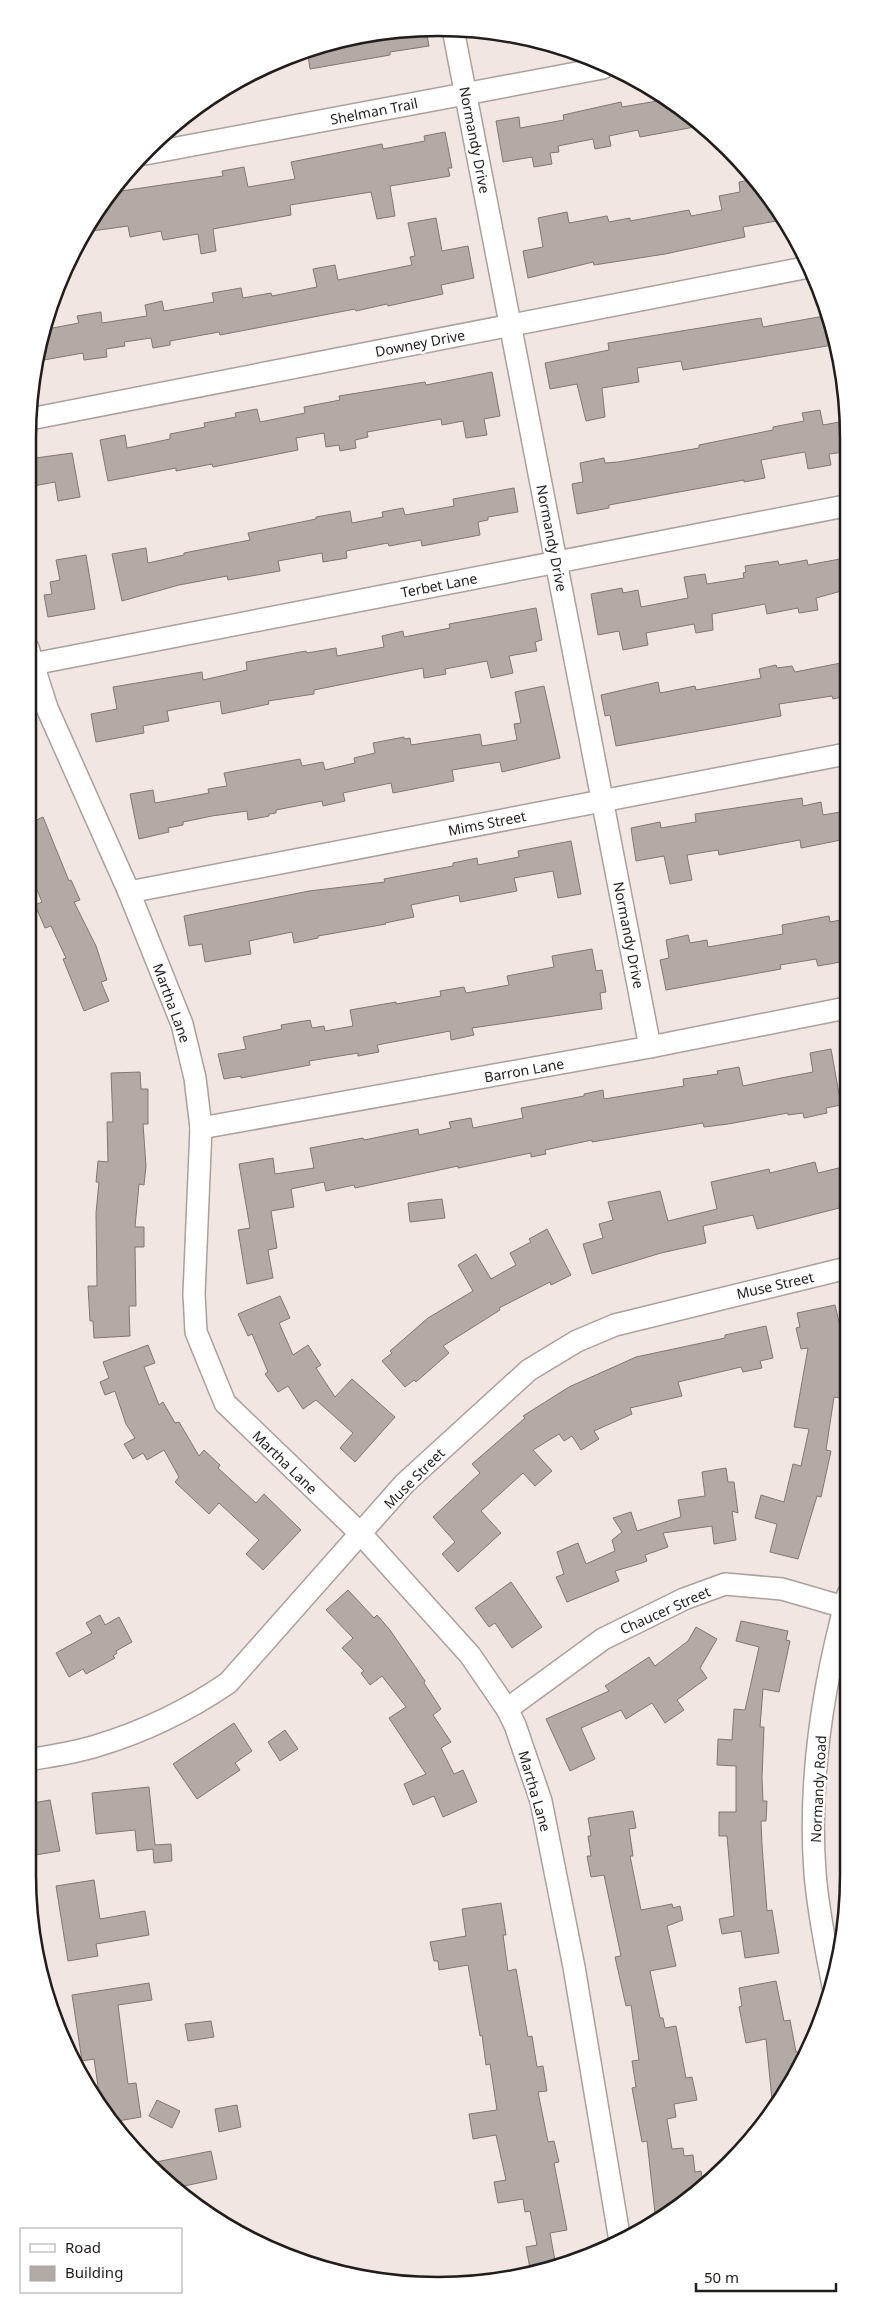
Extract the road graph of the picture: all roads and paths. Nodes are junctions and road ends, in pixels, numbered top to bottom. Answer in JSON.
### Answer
{"nodes":[{"id":1,"x":455,"y":37,"type":"edge"},
{"id":2,"x":597,"y":69,"type":"edge"},
{"id":3,"x":466,"y":94,"type":"junction"},
{"id":4,"x":156,"y":152,"type":"edge"},
{"id":5,"x":802,"y":269,"type":"edge"},
{"id":6,"x":511,"y":326,"type":"junction"},
{"id":7,"x":37,"y":418,"type":"edge"},
{"id":8,"x":840,"y":507,"type":"edge"},
{"id":9,"x":557,"y":562,"type":"junction"},
{"id":10,"x":36,"y":655,"type":"edge"},
{"id":11,"x":36,"y":674,"type":"edge"},
{"id":12,"x":840,"y":755,"type":"edge"},
{"id":13,"x":603,"y":801,"type":"junction"},
{"id":14,"x":129,"y":892,"type":"junction"},
{"id":15,"x":840,"y":1009,"type":"edge"},
{"id":16,"x":650,"y":1047,"type":"junction"},
{"id":17,"x":201,"y":1128,"type":"junction"},
{"id":18,"x":840,"y":1270,"type":"edge"},
{"id":19,"x":360,"y":1534,"type":"junction"},
{"id":20,"x":840,"y":1599,"type":"edge"},
{"id":21,"x":840,"y":1625,"type":"edge"},
{"id":22,"x":507,"y":1709,"type":"junction"},
{"id":23,"x":36,"y":1758,"type":"edge"},
{"id":24,"x":830,"y":1964,"type":"edge"},
{"id":25,"x":619,"y":2234,"type":"edge"}],
"edges":[{"from":1,"to":3,"type":"street","name":"Normandy Drive"},
{"from":2,"to":3,"type":"street","name":"Shelman Trail"},
{"from":3,"to":4,"type":"street","name":"Shelman Trail"},
{"from":3,"to":6,"type":"street","name":"Normandy Drive"},
{"from":5,"to":6,"type":"street","name":"Downey Drive"},
{"from":6,"to":7,"type":"street","name":"Downey Drive"},
{"from":6,"to":9,"type":"street","name":"Normandy Drive"},
{"from":8,"to":9,"type":"street","name":"Terbet Lane"},
{"from":9,"to":10,"type":"street","name":"Terbet Lane"},
{"from":9,"to":13,"type":"street","name":"Normandy Drive"},
{"from":11,"to":14,"type":"street","name":"Martha Lane"},
{"from":12,"to":13,"type":"street","name":"Mims Street"},
{"from":13,"to":14,"type":"street","name":"Mims Street"},
{"from":13,"to":16,"type":"street","name":"Normandy Drive"},
{"from":14,"to":17,"type":"street","name":"Martha Lane"},
{"from":15,"to":16,"type":"street","name":"Barron Lane"},
{"from":16,"to":17,"type":"street","name":"Barron Lane"},
{"from":17,"to":19,"type":"street","name":"Martha Lane"},
{"from":18,"to":19,"type":"street","name":"Muse Street"},
{"from":19,"to":22,"type":"street","name":"Martha Lane"},
{"from":19,"to":23,"type":"street","name":"Muse Street"},
{"from":20,"to":22,"type":"street","name":"Chaucer Street"},
{"from":21,"to":24,"type":"street","name":"Normandy Road"},
{"from":22,"to":25,"type":"street","name":"Martha Lane"}]}
